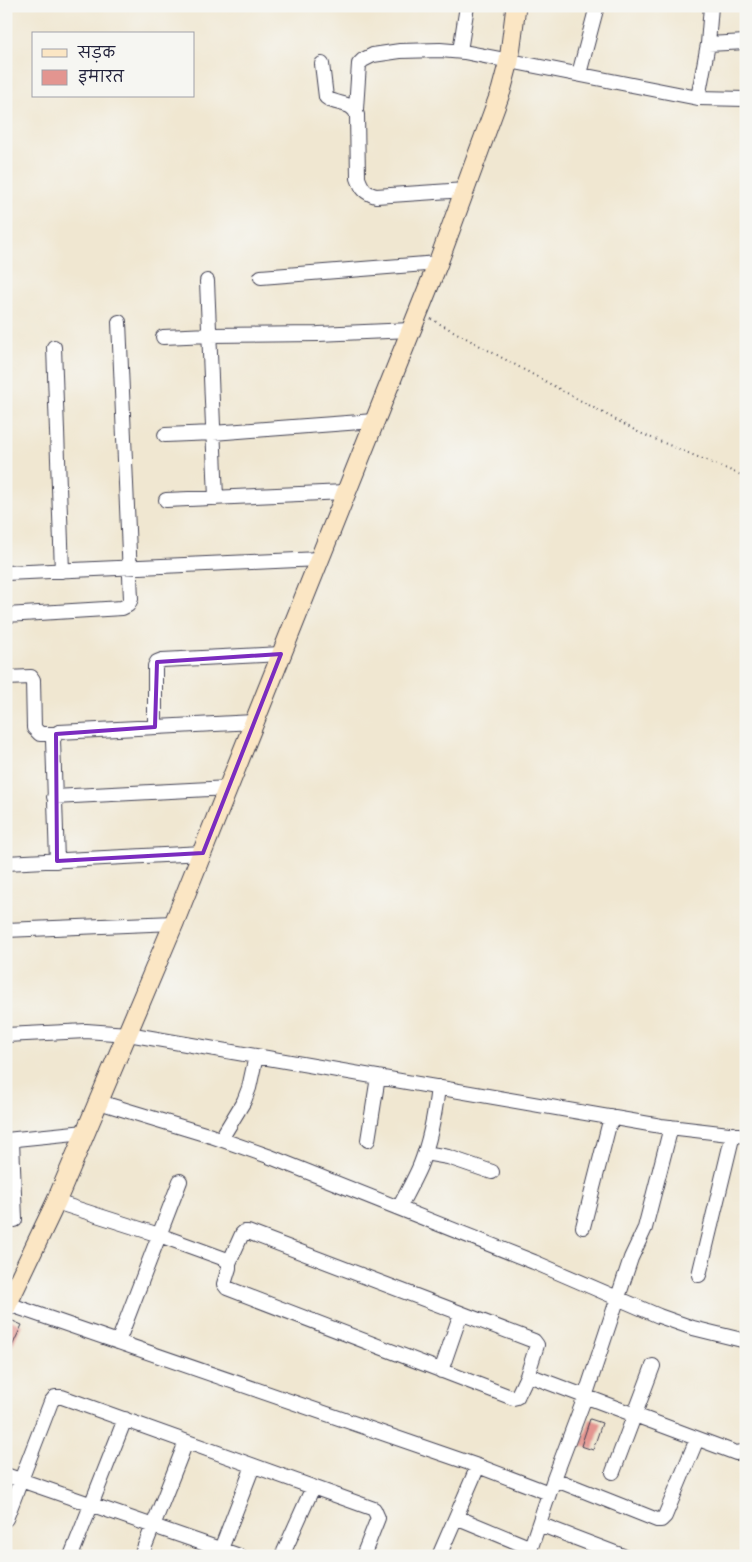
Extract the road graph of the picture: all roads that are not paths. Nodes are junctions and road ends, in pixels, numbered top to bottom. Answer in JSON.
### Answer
{"nodes":[{"id":1,"x":467,"y":6,"type":"edge"},
{"id":2,"x":516,"y":6,"type":"edge"},
{"id":3,"x":597,"y":6,"type":"edge"},
{"id":4,"x":711,"y":6,"type":"edge"},
{"id":5,"x":746,"y":42,"type":"edge"},
{"id":6,"x":708,"y":44,"type":"junction"},
{"id":7,"x":460,"y":52,"type":"junction"},
{"id":8,"x":509,"y":61,"type":"junction"},
{"id":9,"x":322,"y":64,"type":"dead end"},
{"id":10,"x":580,"y":74,"type":"junction"},
{"id":11,"x":698,"y":98,"type":"junction"},
{"id":12,"x":746,"y":99,"type":"edge"},
{"id":13,"x":356,"y":109,"type":"junction"},
{"id":14,"x":465,"y":190,"type":"junction"},
{"id":15,"x":438,"y":263,"type":"junction"},
{"id":16,"x":260,"y":277,"type":"dead end"},
{"id":17,"x":207,"y":281,"type":"dead end"},
{"id":18,"x":119,"y":322,"type":"dead end"},
{"id":19,"x":411,"y":330,"type":"junction"},
{"id":20,"x":209,"y":334,"type":"junction"},
{"id":21,"x":163,"y":337,"type":"dead end"},
{"id":22,"x":54,"y":347,"type":"dead end"},
{"id":23,"x":374,"y":421,"type":"junction"},
{"id":24,"x":213,"y":433,"type":"junction"},
{"id":25,"x":165,"y":435,"type":"dead end"},
{"id":26,"x":345,"y":492,"type":"junction"},
{"id":27,"x":216,"y":498,"type":"junction"},
{"id":28,"x":166,"y":500,"type":"dead end"},
{"id":29,"x":319,"y":559,"type":"junction"},
{"id":30,"x":130,"y":568,"type":"junction"},
{"id":31,"x":62,"y":571,"type":"junction"},
{"id":32,"x":6,"y":573,"type":"edge"},
{"id":33,"x":6,"y":615,"type":"edge"},
{"id":34,"x":282,"y":654,"type":"junction"},
{"id":35,"x":6,"y":678,"type":"edge"},
{"id":36,"x":254,"y":722,"type":"junction"},
{"id":37,"x":155,"y":726,"type":"junction"},
{"id":38,"x":56,"y":734,"type":"junction"},
{"id":39,"x":229,"y":788,"type":"junction"},
{"id":40,"x":54,"y":798,"type":"junction"},
{"id":41,"x":203,"y":853,"type":"junction"},
{"id":42,"x":57,"y":861,"type":"junction"},
{"id":43,"x":6,"y":863,"type":"edge"},
{"id":44,"x":174,"y":922,"type":"junction"},
{"id":45,"x":6,"y":930,"type":"edge"},
{"id":46,"x":128,"y":1034,"type":"junction"},
{"id":47,"x":6,"y":1035,"type":"edge"},
{"id":48,"x":256,"y":1056,"type":"junction"},
{"id":49,"x":378,"y":1077,"type":"junction"},
{"id":50,"x":438,"y":1087,"type":"junction"},
{"id":51,"x":99,"y":1102,"type":"junction"},
{"id":52,"x":611,"y":1117,"type":"junction"},
{"id":53,"x":671,"y":1127,"type":"junction"},
{"id":54,"x":85,"y":1132,"type":"junction"},
{"id":55,"x":739,"y":1135,"type":"edge"},
{"id":56,"x":220,"y":1139,"type":"junction"},
{"id":57,"x":9,"y":1140,"type":"edge"},
{"id":58,"x":368,"y":1140,"type":"dead end"},
{"id":59,"x":425,"y":1153,"type":"junction"},
{"id":60,"x":492,"y":1172,"type":"dead end"},
{"id":61,"x":180,"y":1181,"type":"dead end"},
{"id":62,"x":56,"y":1202,"type":"junction"},
{"id":63,"x":398,"y":1208,"type":"junction"},
{"id":64,"x":15,"y":1220,"type":"dead end"},
{"id":65,"x":583,"y":1227,"type":"dead end"},
{"id":66,"x":159,"y":1235,"type":"junction"},
{"id":67,"x":229,"y":1263,"type":"junction"},
{"id":68,"x":699,"y":1275,"type":"dead end"},
{"id":69,"x":617,"y":1299,"type":"junction"},
{"id":70,"x":7,"y":1306,"type":"edge"},
{"id":71,"x":461,"y":1313,"type":"junction"},
{"id":72,"x":745,"y":1337,"type":"edge"},
{"id":73,"x":118,"y":1342,"type":"junction"},
{"id":74,"x":653,"y":1366,"type":"dead end"},
{"id":75,"x":441,"y":1371,"type":"junction"},
{"id":76,"x":527,"y":1376,"type":"junction"},
{"id":77,"x":585,"y":1397,"type":"junction"},
{"id":78,"x":635,"y":1416,"type":"junction"},
{"id":79,"x":125,"y":1419,"type":"junction"},
{"id":80,"x":697,"y":1439,"type":"junction"},
{"id":81,"x":186,"y":1442,"type":"junction"},
{"id":82,"x":746,"y":1451,"type":"edge"},
{"id":83,"x":253,"y":1466,"type":"junction"},
{"id":84,"x":478,"y":1466,"type":"junction"},
{"id":85,"x":613,"y":1472,"type":"dead end"},
{"id":86,"x":6,"y":1474,"type":"edge"},
{"id":87,"x":554,"y":1479,"type":"junction"},
{"id":88,"x":21,"y":1480,"type":"junction"},
{"id":89,"x":313,"y":1487,"type":"junction"},
{"id":90,"x":549,"y":1493,"type":"junction"},
{"id":91,"x":92,"y":1505,"type":"junction"},
{"id":92,"x":456,"y":1517,"type":"junction"},
{"id":93,"x":6,"y":1519,"type":"edge"},
{"id":94,"x":540,"y":1524,"type":"junction"},
{"id":95,"x":153,"y":1526,"type":"junction"},
{"id":96,"x":221,"y":1549,"type":"junction"},
{"id":97,"x":529,"y":1552,"type":"edge"},
{"id":98,"x":71,"y":1556,"type":"edge"},
{"id":99,"x":141,"y":1556,"type":"edge"},
{"id":100,"x":240,"y":1556,"type":"edge"},
{"id":101,"x":282,"y":1556,"type":"edge"},
{"id":102,"x":363,"y":1556,"type":"edge"},
{"id":103,"x":439,"y":1556,"type":"edge"},
{"id":104,"x":623,"y":1556,"type":"edge"}],
"edges":[{"from":1,"to":7,"type":"street"},
{"from":2,"to":8,"type":"street"},
{"from":3,"to":10,"type":"street"},
{"from":4,"to":6,"type":"street"},
{"from":5,"to":6,"type":"street"},
{"from":6,"to":11,"type":"street"},
{"from":7,"to":8,"type":"street"},
{"from":7,"to":13,"type":"street"},
{"from":8,"to":10,"type":"street"},
{"from":8,"to":14,"type":"street"},
{"from":9,"to":13,"type":"street"},
{"from":10,"to":11,"type":"street"},
{"from":11,"to":12,"type":"street"},
{"from":13,"to":14,"type":"street"},
{"from":14,"to":15,"type":"street"},
{"from":15,"to":16,"type":"street"},
{"from":15,"to":19,"type":"street"},
{"from":17,"to":20,"type":"street"},
{"from":18,"to":30,"type":"street"},
{"from":19,"to":20,"type":"street"},
{"from":19,"to":23,"type":"street"},
{"from":20,"to":21,"type":"street"},
{"from":20,"to":24,"type":"street"},
{"from":22,"to":31,"type":"street"},
{"from":23,"to":24,"type":"street"},
{"from":23,"to":26,"type":"street"},
{"from":24,"to":25,"type":"street"},
{"from":24,"to":27,"type":"street"},
{"from":26,"to":27,"type":"street"},
{"from":26,"to":29,"type":"street"},
{"from":27,"to":28,"type":"street"},
{"from":29,"to":30,"type":"street"},
{"from":29,"to":34,"type":"street"},
{"from":30,"to":31,"type":"street"},
{"from":30,"to":33,"type":"street"},
{"from":31,"to":32,"type":"street"},
{"from":34,"to":36,"type":"street"},
{"from":34,"to":37,"type":"street"},
{"from":35,"to":38,"type":"street"},
{"from":36,"to":37,"type":"street"},
{"from":36,"to":39,"type":"street"},
{"from":37,"to":38,"type":"street"},
{"from":38,"to":40,"type":"street"},
{"from":39,"to":40,"type":"street"},
{"from":39,"to":41,"type":"street"},
{"from":40,"to":42,"type":"street"},
{"from":41,"to":42,"type":"street"},
{"from":41,"to":44,"type":"street"},
{"from":42,"to":43,"type":"street"},
{"from":44,"to":45,"type":"street"},
{"from":44,"to":46,"type":"street"},
{"from":46,"to":47,"type":"street"},
{"from":46,"to":48,"type":"street"},
{"from":46,"to":51,"type":"street"},
{"from":48,"to":49,"type":"street"},
{"from":48,"to":56,"type":"street"},
{"from":49,"to":50,"type":"street"},
{"from":49,"to":58,"type":"street"},
{"from":50,"to":52,"type":"street"},
{"from":50,"to":59,"type":"street"},
{"from":51,"to":54,"type":"street"},
{"from":51,"to":56,"type":"street"},
{"from":52,"to":53,"type":"street"},
{"from":52,"to":65,"type":"street"},
{"from":53,"to":55,"type":"street"},
{"from":53,"to":69,"type":"street"},
{"from":54,"to":57,"type":"street"},
{"from":54,"to":62,"type":"street"},
{"from":55,"to":68,"type":"street"},
{"from":56,"to":63,"type":"street"},
{"from":57,"to":64,"type":"street"},
{"from":59,"to":60,"type":"street"},
{"from":59,"to":63,"type":"street"},
{"from":61,"to":66,"type":"street"},
{"from":62,"to":66,"type":"street"},
{"from":62,"to":70,"type":"street"},
{"from":63,"to":69,"type":"street"},
{"from":66,"to":67,"type":"street"},
{"from":66,"to":73,"type":"street"},
{"from":67,"to":71,"type":"street"},
{"from":67,"to":75,"type":"street"},
{"from":69,"to":72,"type":"street"},
{"from":69,"to":77,"type":"street"},
{"from":70,"to":73,"type":"street"},
{"from":71,"to":75,"type":"street"},
{"from":71,"to":76,"type":"street"},
{"from":73,"to":84,"type":"street"},
{"from":74,"to":78,"type":"street"},
{"from":75,"to":76,"type":"street"},
{"from":76,"to":77,"type":"street"},
{"from":77,"to":78,"type":"street"},
{"from":77,"to":87,"type":"street"},
{"from":78,"to":80,"type":"street"},
{"from":78,"to":85,"type":"street"},
{"from":79,"to":81,"type":"street"},
{"from":79,"to":88,"type":"street"},
{"from":79,"to":91,"type":"street"},
{"from":80,"to":82,"type":"street"},
{"from":80,"to":87,"type":"street"},
{"from":81,"to":83,"type":"street"},
{"from":81,"to":95,"type":"street"},
{"from":83,"to":89,"type":"street"},
{"from":83,"to":96,"type":"street"},
{"from":84,"to":90,"type":"street"},
{"from":84,"to":92,"type":"street"},
{"from":86,"to":88,"type":"street"},
{"from":87,"to":90,"type":"street"},
{"from":88,"to":91,"type":"street"},
{"from":88,"to":93,"type":"street"},
{"from":89,"to":101,"type":"street"},
{"from":89,"to":102,"type":"street"},
{"from":90,"to":94,"type":"street"},
{"from":91,"to":95,"type":"street"},
{"from":91,"to":98,"type":"street"},
{"from":92,"to":97,"type":"street"},
{"from":92,"to":103,"type":"street"},
{"from":94,"to":97,"type":"street"},
{"from":94,"to":104,"type":"street"},
{"from":95,"to":96,"type":"street"},
{"from":95,"to":99,"type":"street"},
{"from":96,"to":100,"type":"street"}]}
